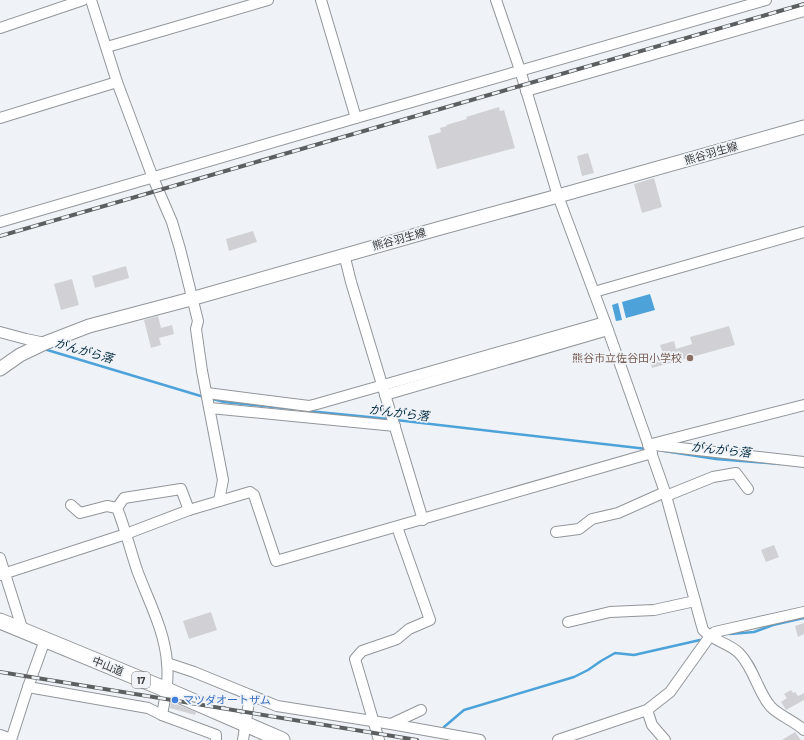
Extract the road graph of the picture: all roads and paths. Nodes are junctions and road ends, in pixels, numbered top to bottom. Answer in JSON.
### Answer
{"nodes":[{"id":1,"x":83,"y":0,"type":"edge"},
{"id":2,"x":92,"y":0,"type":"edge"},
{"id":3,"x":268,"y":0,"type":"edge"},
{"id":4,"x":321,"y":0,"type":"edge"},
{"id":5,"x":496,"y":0,"type":"edge"},
{"id":6,"x":766,"y":0,"type":"edge"},
{"id":7,"x":804,"y":11,"type":"edge"},
{"id":8,"x":0,"y":28,"type":"edge"},
{"id":9,"x":107,"y":47,"type":"junction"},
{"id":10,"x":520,"y":70,"type":"junction"},
{"id":11,"x":117,"y":82,"type":"junction"},
{"id":12,"x":526,"y":91,"type":"junction"},
{"id":13,"x":0,"y":118,"type":"edge"},
{"id":14,"x":356,"y":118,"type":"junction"},
{"id":15,"x":804,"y":127,"type":"edge"},
{"id":16,"x":153,"y":178,"type":"junction"},
{"id":17,"x":558,"y":196,"type":"junction"},
{"id":18,"x":0,"y":222,"type":"edge"},
{"id":19,"x":804,"y":232,"type":"edge"},
{"id":20,"x":344,"y":254,"type":"junction"},
{"id":21,"x":594,"y":292,"type":"junction"},
{"id":22,"x":191,"y":299,"type":"junction"},
{"id":23,"x":607,"y":326,"type":"junction"},
{"id":24,"x":0,"y":332,"type":"edge"},
{"id":25,"x":44,"y":343,"type":"junction"},
{"id":26,"x":0,"y":369,"type":"edge"},
{"id":27,"x":384,"y":391,"type":"junction"},
{"id":28,"x":208,"y":400,"type":"junction"},
{"id":29,"x":804,"y":405,"type":"edge"},
{"id":30,"x":309,"y":411,"type":"junction"},
{"id":31,"x":394,"y":426,"type":"junction"},
{"id":32,"x":650,"y":449,"type":"junction"},
{"id":33,"x":804,"y":462,"type":"edge"},
{"id":34,"x":748,"y":489,"type":"dead end"},
{"id":35,"x":666,"y":494,"type":"junction"},
{"id":36,"x":218,"y":501,"type":"junction"},
{"id":37,"x":71,"y":505,"type":"dead end"},
{"id":38,"x":117,"y":508,"type":"junction"},
{"id":39,"x":189,"y":510,"type":"junction"},
{"id":40,"x":423,"y":520,"type":"junction"},
{"id":41,"x":397,"y":527,"type":"junction"},
{"id":42,"x":556,"y":532,"type":"dead end"},
{"id":43,"x":126,"y":534,"type":"junction"},
{"id":44,"x":0,"y":558,"type":"edge"},
{"id":45,"x":3,"y":574,"type":"edge"},
{"id":46,"x":695,"y":601,"type":"junction"},
{"id":47,"x":804,"y":612,"type":"edge"},
{"id":48,"x":0,"y":621,"type":"edge"},
{"id":49,"x":568,"y":622,"type":"dead end"},
{"id":50,"x":23,"y":631,"type":"junction"},
{"id":51,"x":710,"y":636,"type":"junction"},
{"id":52,"x":45,"y":640,"type":"junction"},
{"id":53,"x":168,"y":663,"type":"junction"},
{"id":54,"x":28,"y":687,"type":"junction"},
{"id":55,"x":167,"y":690,"type":"junction"},
{"id":56,"x":250,"y":696,"type":"junction"},
{"id":57,"x":421,"y":710,"type":"dead end"},
{"id":58,"x":647,"y":710,"type":"junction"},
{"id":59,"x":162,"y":715,"type":"junction"},
{"id":60,"x":373,"y":722,"type":"junction"},
{"id":61,"x":245,"y":724,"type":"junction"},
{"id":62,"x":391,"y":724,"type":"junction"},
{"id":63,"x":804,"y":730,"type":"edge"},
{"id":64,"x":0,"y":735,"type":"edge"},
{"id":65,"x":11,"y":739,"type":"edge"},
{"id":66,"x":216,"y":740,"type":"edge"},
{"id":67,"x":243,"y":740,"type":"edge"},
{"id":68,"x":282,"y":740,"type":"edge"},
{"id":69,"x":379,"y":740,"type":"edge"},
{"id":70,"x":480,"y":740,"type":"edge"},
{"id":71,"x":558,"y":740,"type":"edge"},
{"id":72,"x":665,"y":740,"type":"edge"}],
"edges":[{"from":1,"to":8,"type":"street"},
{"from":2,"to":9,"type":"street"},
{"from":3,"to":9,"type":"street"},
{"from":4,"to":14,"type":"street"},
{"from":5,"to":10,"type":"street"},
{"from":6,"to":10,"type":"street"},
{"from":7,"to":12,"type":"street"},
{"from":9,"to":11,"type":"street"},
{"from":10,"to":12,"type":"street"},
{"from":10,"to":14,"type":"street"},
{"from":11,"to":13,"type":"street"},
{"from":11,"to":16,"type":"street"},
{"from":12,"to":17,"type":"street"},
{"from":14,"to":16,"type":"street"},
{"from":15,"to":17,"type":"main road","name":"熊谷羽生線"},
{"from":16,"to":18,"type":"street"},
{"from":16,"to":22,"type":"street"},
{"from":17,"to":20,"type":"main road","name":"熊谷羽生線"},
{"from":17,"to":21,"type":"street"},
{"from":19,"to":21,"type":"street"},
{"from":20,"to":22,"type":"main road","name":"熊谷羽生線"},
{"from":20,"to":27,"type":"street"},
{"from":21,"to":23,"type":"street"},
{"from":22,"to":25,"type":"main road","name":"熊谷羽生線"},
{"from":22,"to":28,"type":"street"},
{"from":23,"to":27,"type":"street"},
{"from":23,"to":32,"type":"street"},
{"from":24,"to":25,"type":"street"},
{"from":25,"to":26,"type":"main road","name":"熊谷羽生線"},
{"from":27,"to":30,"type":"street"},
{"from":27,"to":31,"type":"street"},
{"from":28,"to":30,"type":"street"},
{"from":28,"to":30,"type":"street"},
{"from":28,"to":36,"type":"street"},
{"from":29,"to":32,"type":"street"},
{"from":30,"to":31,"type":"street"},
{"from":31,"to":40,"type":"street"},
{"from":32,"to":33,"type":"street"},
{"from":32,"to":35,"type":"street"},
{"from":32,"to":40,"type":"street"},
{"from":34,"to":35,"type":"street"},
{"from":35,"to":42,"type":"street"},
{"from":35,"to":46,"type":"street"},
{"from":36,"to":39,"type":"street"},
{"from":36,"to":41,"type":"street"},
{"from":37,"to":38,"type":"street"},
{"from":38,"to":39,"type":"street"},
{"from":38,"to":43,"type":"street"},
{"from":39,"to":43,"type":"street"},
{"from":40,"to":41,"type":"street"},
{"from":41,"to":60,"type":"street"},
{"from":43,"to":45,"type":"street"},
{"from":43,"to":53,"type":"street"},
{"from":44,"to":45,"type":"street"},
{"from":45,"to":50,"type":"street"},
{"from":46,"to":49,"type":"street"},
{"from":46,"to":51,"type":"street"},
{"from":47,"to":51,"type":"street"},
{"from":48,"to":50,"type":"highway","name":"中山道","number":"17"},
{"from":50,"to":52,"type":"highway","name":"中山道","number":"17"},
{"from":51,"to":58,"type":"street"},
{"from":51,"to":63,"type":"street"},
{"from":52,"to":54,"type":"street"},
{"from":52,"to":55,"type":"highway","name":"中山道","number":"17"},
{"from":53,"to":55,"type":"street"},
{"from":53,"to":56,"type":"street"},
{"from":54,"to":59,"type":"street"},
{"from":54,"to":65,"type":"street"},
{"from":55,"to":59,"type":"street"},
{"from":55,"to":61,"type":"highway","name":"中山道","number":"17"},
{"from":56,"to":60,"type":"street"},
{"from":56,"to":61,"type":"street"},
{"from":57,"to":62,"type":"street"},
{"from":58,"to":71,"type":"street"},
{"from":58,"to":72,"type":"street"},
{"from":59,"to":66,"type":"street"},
{"from":60,"to":62,"type":"street"},
{"from":60,"to":69,"type":"street"},
{"from":61,"to":67,"type":"street"},
{"from":61,"to":68,"type":"highway","name":"中山道","number":"17"},
{"from":62,"to":70,"type":"street"},
{"from":64,"to":65,"type":"street"}]}
